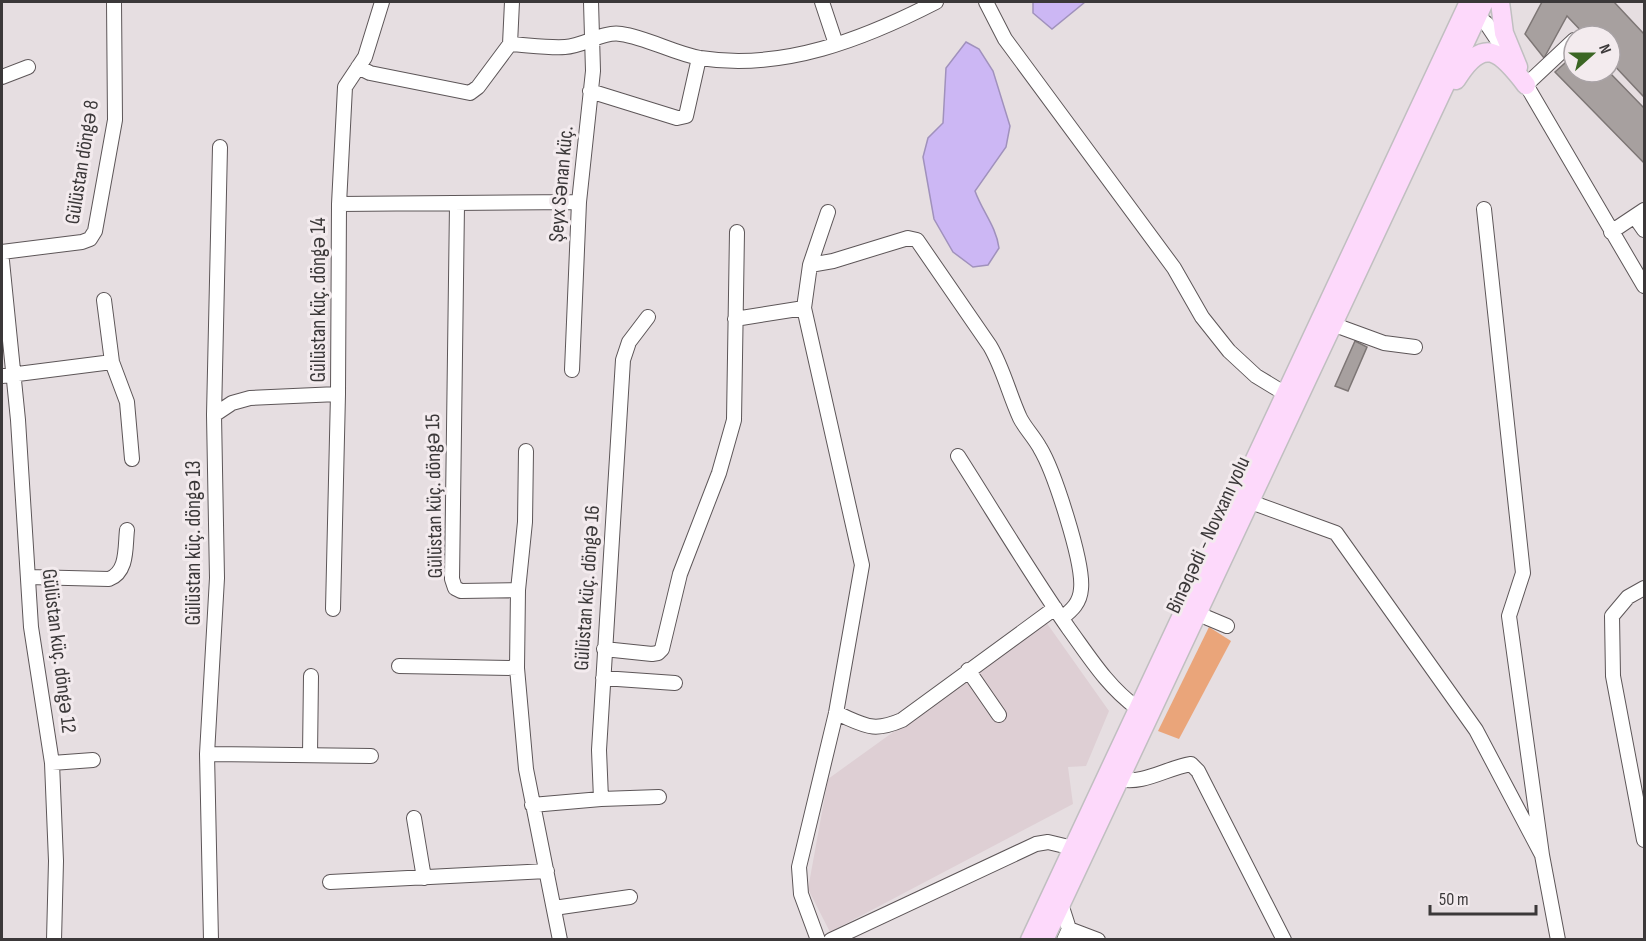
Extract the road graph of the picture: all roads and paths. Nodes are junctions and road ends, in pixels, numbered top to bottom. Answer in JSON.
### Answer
{"nodes":[{"id":1,"x":114,"y":2,"type":"edge"},
{"id":2,"x":382,"y":2,"type":"edge"},
{"id":3,"x":512,"y":2,"type":"edge"},
{"id":4,"x":591,"y":2,"type":"edge"},
{"id":5,"x":822,"y":2,"type":"edge"},
{"id":6,"x":936,"y":2,"type":"edge"},
{"id":7,"x":986,"y":2,"type":"edge"},
{"id":8,"x":1500,"y":2,"type":"edge"},
{"id":9,"x":1474,"y":6,"type":"edge"},
{"id":10,"x":591,"y":42,"type":"junction"},
{"id":11,"x":510,"y":44,"type":"junction"},
{"id":12,"x":836,"y":44,"type":"junction"},
{"id":13,"x":1562,"y":51,"type":"edge"},
{"id":14,"x":699,"y":58,"type":"junction"},
{"id":15,"x":28,"y":67,"type":"dead end"},
{"id":16,"x":358,"y":67,"type":"junction"},
{"id":17,"x":2,"y":77,"type":"edge"},
{"id":18,"x":1526,"y":85,"type":"junction"},
{"id":19,"x":590,"y":91,"type":"junction"},
{"id":20,"x":220,"y":147,"type":"dead end"},
{"id":21,"x":1413,"y":150,"type":"junction"},
{"id":22,"x":579,"y":202,"type":"junction"},
{"id":23,"x":339,"y":204,"type":"junction"},
{"id":24,"x":457,"y":205,"type":"junction"},
{"id":25,"x":1484,"y":209,"type":"dead end"},
{"id":26,"x":828,"y":212,"type":"dead end"},
{"id":27,"x":1640,"y":214,"type":"edge"},
{"id":28,"x":1644,"y":230,"type":"edge"},
{"id":29,"x":737,"y":232,"type":"dead end"},
{"id":30,"x":1611,"y":232,"type":"junction"},
{"id":31,"x":2,"y":252,"type":"edge"},
{"id":32,"x":2,"y":261,"type":"edge"},
{"id":33,"x":810,"y":265,"type":"junction"},
{"id":34,"x":1644,"y":286,"type":"edge"},
{"id":35,"x":104,"y":300,"type":"dead end"},
{"id":36,"x":804,"y":308,"type":"junction"},
{"id":37,"x":648,"y":317,"type":"dead end"},
{"id":38,"x":735,"y":319,"type":"junction"},
{"id":39,"x":1332,"y":324,"type":"junction"},
{"id":40,"x":1414,"y":347,"type":"dead end"},
{"id":41,"x":112,"y":362,"type":"junction"},
{"id":42,"x":572,"y":370,"type":"dead end"},
{"id":43,"x":7,"y":375,"type":"edge"},
{"id":44,"x":1284,"y":393,"type":"junction"},
{"id":45,"x":338,"y":394,"type":"junction"},
{"id":46,"x":214,"y":415,"type":"junction"},
{"id":47,"x":525,"y":451,"type":"dead end"},
{"id":48,"x":958,"y":456,"type":"dead end"},
{"id":49,"x":132,"y":459,"type":"dead end"},
{"id":50,"x":1248,"y":501,"type":"junction"},
{"id":51,"x":127,"y":530,"type":"dead end"},
{"id":52,"x":28,"y":577,"type":"junction"},
{"id":53,"x":1644,"y":588,"type":"edge"},
{"id":54,"x":518,"y":590,"type":"junction"},
{"id":55,"x":333,"y":609,"type":"dead end"},
{"id":56,"x":1058,"y":613,"type":"junction"},
{"id":57,"x":1196,"y":613,"type":"junction"},
{"id":58,"x":1227,"y":626,"type":"dead end"},
{"id":59,"x":604,"y":649,"type":"junction"},
{"id":60,"x":399,"y":666,"type":"dead end"},
{"id":61,"x":517,"y":668,"type":"junction"},
{"id":62,"x":968,"y":670,"type":"junction"},
{"id":63,"x":311,"y":676,"type":"dead end"},
{"id":64,"x":603,"y":678,"type":"junction"},
{"id":65,"x":675,"y":683,"type":"dead end"},
{"id":66,"x":1137,"y":708,"type":"junction"},
{"id":67,"x":836,"y":713,"type":"junction"},
{"id":68,"x":999,"y":715,"type":"dead end"},
{"id":69,"x":207,"y":754,"type":"junction"},
{"id":70,"x":310,"y":754,"type":"junction"},
{"id":71,"x":371,"y":756,"type":"dead end"},
{"id":72,"x":93,"y":760,"type":"dead end"},
{"id":73,"x":52,"y":763,"type":"junction"},
{"id":74,"x":1118,"y":779,"type":"junction"},
{"id":75,"x":658,"y":797,"type":"dead end"},
{"id":76,"x":601,"y":799,"type":"junction"},
{"id":77,"x":532,"y":805,"type":"junction"},
{"id":78,"x":414,"y":818,"type":"dead end"},
{"id":79,"x":1644,"y":840,"type":"edge"},
{"id":80,"x":1073,"y":848,"type":"junction"},
{"id":81,"x":1542,"y":855,"type":"junction"},
{"id":82,"x":546,"y":872,"type":"junction"},
{"id":83,"x":424,"y":878,"type":"junction"},
{"id":84,"x":330,"y":882,"type":"dead end"},
{"id":85,"x":630,"y":897,"type":"dead end"},
{"id":86,"x":1061,"y":904,"type":"junction"},
{"id":87,"x":554,"y":908,"type":"junction"},
{"id":88,"x":1066,"y":934,"type":"edge"},
{"id":89,"x":54,"y":939,"type":"edge"},
{"id":90,"x":211,"y":939,"type":"edge"},
{"id":91,"x":560,"y":939,"type":"edge"},
{"id":92,"x":818,"y":939,"type":"edge"},
{"id":93,"x":831,"y":939,"type":"edge"},
{"id":94,"x":1030,"y":939,"type":"edge"},
{"id":95,"x":1044,"y":939,"type":"edge"},
{"id":96,"x":1098,"y":939,"type":"edge"},
{"id":97,"x":1284,"y":939,"type":"edge"},
{"id":98,"x":1558,"y":939,"type":"edge"}],
"edges":[{"from":1,"to":31,"type":"street","name":"Gülüstan döngə 8"},
{"from":2,"to":16,"type":"street","name":"Gülüstan küç. döngə 14"},
{"from":3,"to":11,"type":"street"},
{"from":4,"to":10,"type":"street","name":"Şeyx Sənan küç."},
{"from":5,"to":12,"type":"street"},
{"from":6,"to":12,"type":"street"},
{"from":7,"to":44,"type":"street"},
{"from":8,"to":18,"type":"main road"},
{"from":9,"to":18,"type":"street"},
{"from":9,"to":21,"type":"main road"},
{"from":9,"to":44,"type":"main road"},
{"from":10,"to":11,"type":"street"},
{"from":10,"to":14,"type":"street"},
{"from":10,"to":19,"type":"street","name":"Şeyx Sənan küç."},
{"from":11,"to":16,"type":"street"},
{"from":12,"to":14,"type":"street"},
{"from":13,"to":18,"type":"street"},
{"from":14,"to":19,"type":"street"},
{"from":15,"to":17,"type":"street"},
{"from":16,"to":23,"type":"street","name":"Gülüstan küç. döngə 14"},
{"from":18,"to":21,"type":"main road"},
{"from":18,"to":30,"type":"street"},
{"from":19,"to":22,"type":"street","name":"Şeyx Sənan küç."},
{"from":20,"to":46,"type":"street","name":"Gülüstan küç. döngə 13"},
{"from":21,"to":39,"type":"main road","name":"Binəqədi - Novxanı yolu"},
{"from":22,"to":24,"type":"street"},
{"from":22,"to":42,"type":"street","name":"Şeyx Sənan küç."},
{"from":23,"to":24,"type":"street"},
{"from":23,"to":45,"type":"street","name":"Gülüstan küç. döngə 14"},
{"from":24,"to":54,"type":"street","name":"Gülüstan küç. döngə 15"},
{"from":25,"to":81,"type":"street"},
{"from":26,"to":33,"type":"street"},
{"from":27,"to":28,"type":"street"},
{"from":27,"to":30,"type":"street"},
{"from":29,"to":38,"type":"street"},
{"from":30,"to":34,"type":"street"},
{"from":32,"to":43,"type":"street","name":"Gülüstan küç. döngə 12"},
{"from":33,"to":36,"type":"street"},
{"from":33,"to":56,"type":"street"},
{"from":35,"to":41,"type":"street"},
{"from":36,"to":38,"type":"street"},
{"from":36,"to":67,"type":"street"},
{"from":37,"to":59,"type":"street","name":"Gülüstan küç. döngə 16"},
{"from":38,"to":59,"type":"street"},
{"from":39,"to":40,"type":"street"},
{"from":39,"to":50,"type":"main road","name":"Binəqədi - Novxanı yolu"},
{"from":41,"to":43,"type":"street"},
{"from":41,"to":49,"type":"street"},
{"from":43,"to":52,"type":"street","name":"Gülüstan küç. döngə 12"},
{"from":44,"to":66,"type":"main road"},
{"from":45,"to":46,"type":"street"},
{"from":45,"to":55,"type":"street","name":"Gülüstan küç. döngə 14"},
{"from":46,"to":69,"type":"street","name":"Gülüstan küç. döngə 13"},
{"from":47,"to":54,"type":"street"},
{"from":48,"to":56,"type":"street"},
{"from":50,"to":57,"type":"main road","name":"Binəqədi - Novxanı yolu"},
{"from":50,"to":81,"type":"street"},
{"from":51,"to":52,"type":"street"},
{"from":52,"to":73,"type":"street","name":"Gülüstan küç. döngə 12"},
{"from":53,"to":79,"type":"street"},
{"from":54,"to":61,"type":"street"},
{"from":56,"to":62,"type":"street"},
{"from":56,"to":66,"type":"street"},
{"from":57,"to":58,"type":"street"},
{"from":57,"to":74,"type":"main road","name":"Binəqədi - Novxanı yolu"},
{"from":59,"to":64,"type":"street","name":"Gülüstan küç. döngə 16"},
{"from":60,"to":61,"type":"street"},
{"from":61,"to":77,"type":"street"},
{"from":62,"to":67,"type":"street"},
{"from":62,"to":68,"type":"street"},
{"from":63,"to":70,"type":"street"},
{"from":64,"to":65,"type":"street"},
{"from":64,"to":76,"type":"street","name":"Gülüstan küç. döngə 16"},
{"from":66,"to":80,"type":"main road"},
{"from":67,"to":92,"type":"street"},
{"from":69,"to":70,"type":"street"},
{"from":69,"to":90,"type":"street","name":"Gülüstan küç. döngə 13"},
{"from":70,"to":71,"type":"street"},
{"from":72,"to":73,"type":"street"},
{"from":73,"to":89,"type":"street","name":"Gülüstan küç. döngə 12"},
{"from":74,"to":86,"type":"main road","name":"Binəqədi - Novxanı yolu"},
{"from":74,"to":97,"type":"street"},
{"from":75,"to":76,"type":"street"},
{"from":76,"to":77,"type":"street"},
{"from":77,"to":82,"type":"street"},
{"from":78,"to":83,"type":"street"},
{"from":80,"to":93,"type":"street"},
{"from":80,"to":94,"type":"main road"},
{"from":81,"to":98,"type":"street"},
{"from":82,"to":83,"type":"street"},
{"from":82,"to":87,"type":"street"},
{"from":83,"to":84,"type":"street"},
{"from":85,"to":87,"type":"street"},
{"from":86,"to":88,"type":"street"},
{"from":86,"to":95,"type":"main road","name":"Binəqədi - Novxanı yolu"},
{"from":87,"to":91,"type":"street"},
{"from":88,"to":96,"type":"street"}]}
